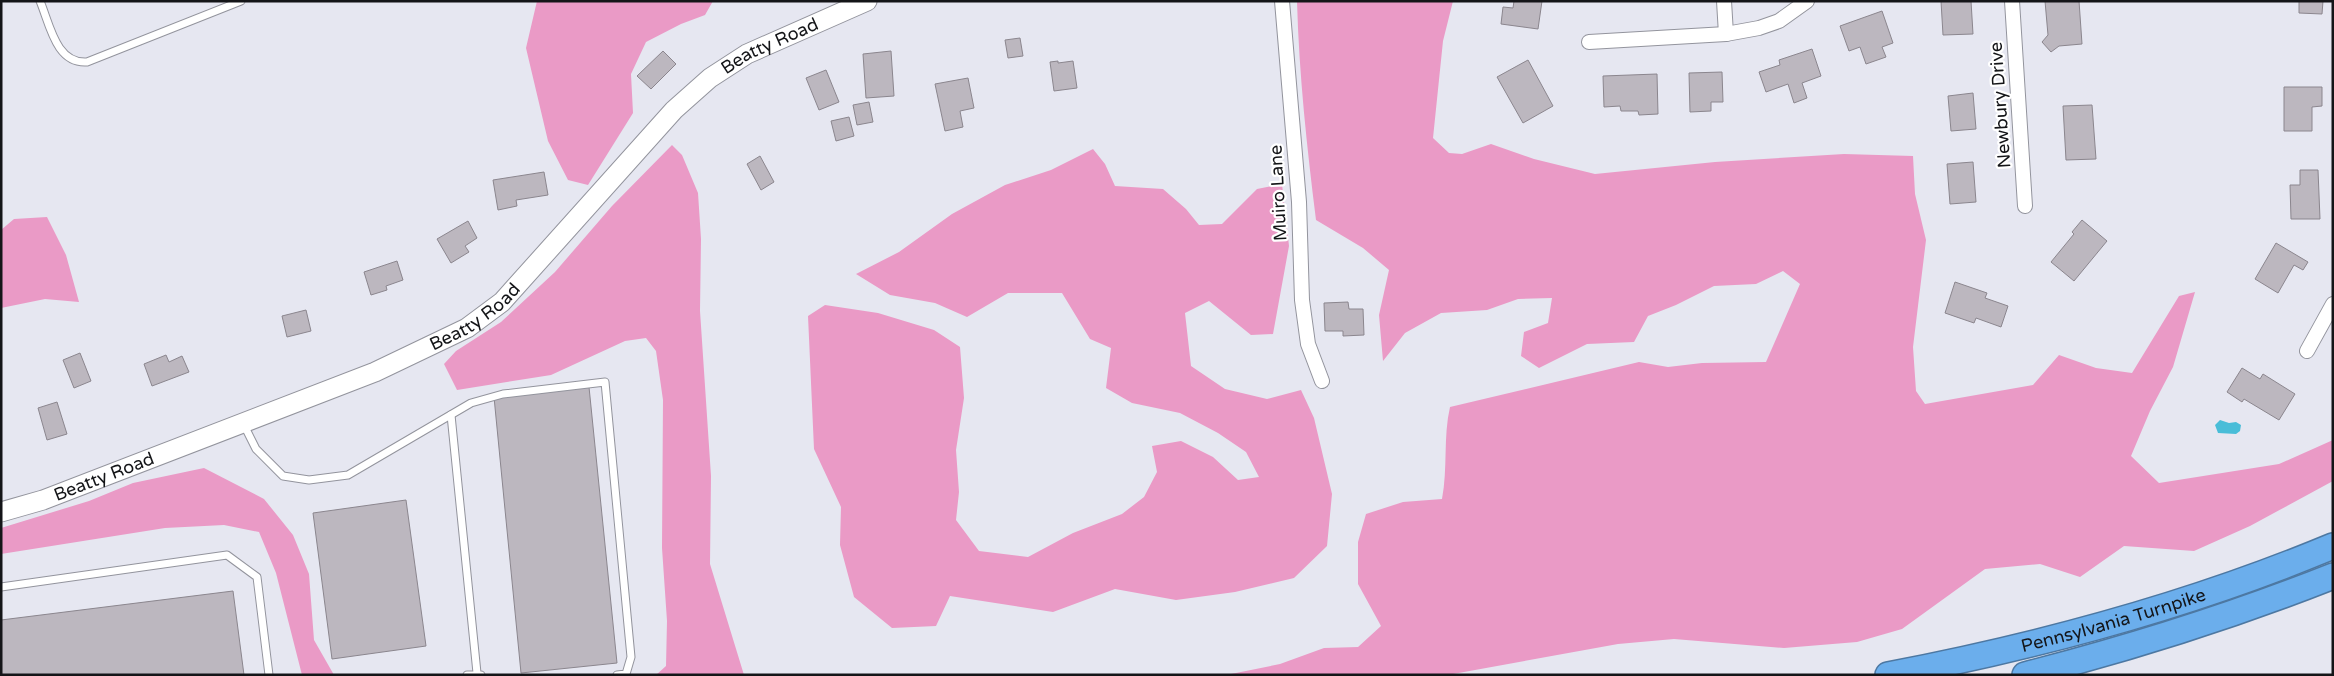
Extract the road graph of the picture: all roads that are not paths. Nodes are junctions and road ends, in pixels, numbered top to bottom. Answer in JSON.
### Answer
{"nodes":[{"id":1,"x":40,"y":1,"type":"edge"},
{"id":2,"x":241,"y":1,"type":"edge"},
{"id":3,"x":1282,"y":1,"type":"edge"},
{"id":4,"x":1724,"y":1,"type":"edge"},
{"id":5,"x":1808,"y":1,"type":"edge"},
{"id":6,"x":2012,"y":1,"type":"edge"},
{"id":7,"x":857,"y":3,"type":"edge"},
{"id":8,"x":1726,"y":34,"type":"junction"},
{"id":9,"x":1589,"y":42,"type":"dead end"},
{"id":10,"x":2025,"y":206,"type":"dead end"},
{"id":11,"x":2333,"y":304,"type":"edge"},
{"id":12,"x":2307,"y":351,"type":"dead end"},
{"id":13,"x":1322,"y":381,"type":"dead end"},
{"id":14,"x":450,"y":415,"type":"junction"},
{"id":15,"x":243,"y":423,"type":"junction"},
{"id":16,"x":1,"y":512,"type":"edge"},
{"id":17,"x":2333,"y":546,"type":"edge"},
{"id":18,"x":2333,"y":576,"type":"edge"},
{"id":19,"x":1,"y":586,"type":"edge"},
{"id":20,"x":479,"y":674,"type":"edge"},
{"id":21,"x":269,"y":675,"type":"edge"},
{"id":22,"x":467,"y":675,"type":"edge"},
{"id":23,"x":618,"y":675,"type":"edge"},
{"id":24,"x":1888,"y":675,"type":"edge"},
{"id":25,"x":2025,"y":675,"type":"edge"}],
"edges":[{"from":1,"to":2,"type":"lane"},
{"from":3,"to":13,"type":"street","name":"Muiro Lane"},
{"from":4,"to":8,"type":"street"},
{"from":5,"to":8,"type":"street"},
{"from":6,"to":10,"type":"street","name":"Newbury Drive"},
{"from":7,"to":15,"type":"street","name":"Beatty Road"},
{"from":8,"to":9,"type":"street"},
{"from":11,"to":12,"type":"street"},
{"from":14,"to":15,"type":"lane"},
{"from":14,"to":20,"type":"lane"},
{"from":14,"to":23,"type":"lane"},
{"from":15,"to":16,"type":"street","name":"Beatty Road"},
{"from":17,"to":24,"type":"highway","name":"Pennsylvania Turnpike"},
{"from":18,"to":25,"type":"highway","name":"Pennsylvania Turnpike"},
{"from":19,"to":21,"type":"lane"},
{"from":20,"to":22,"type":"lane"}]}
